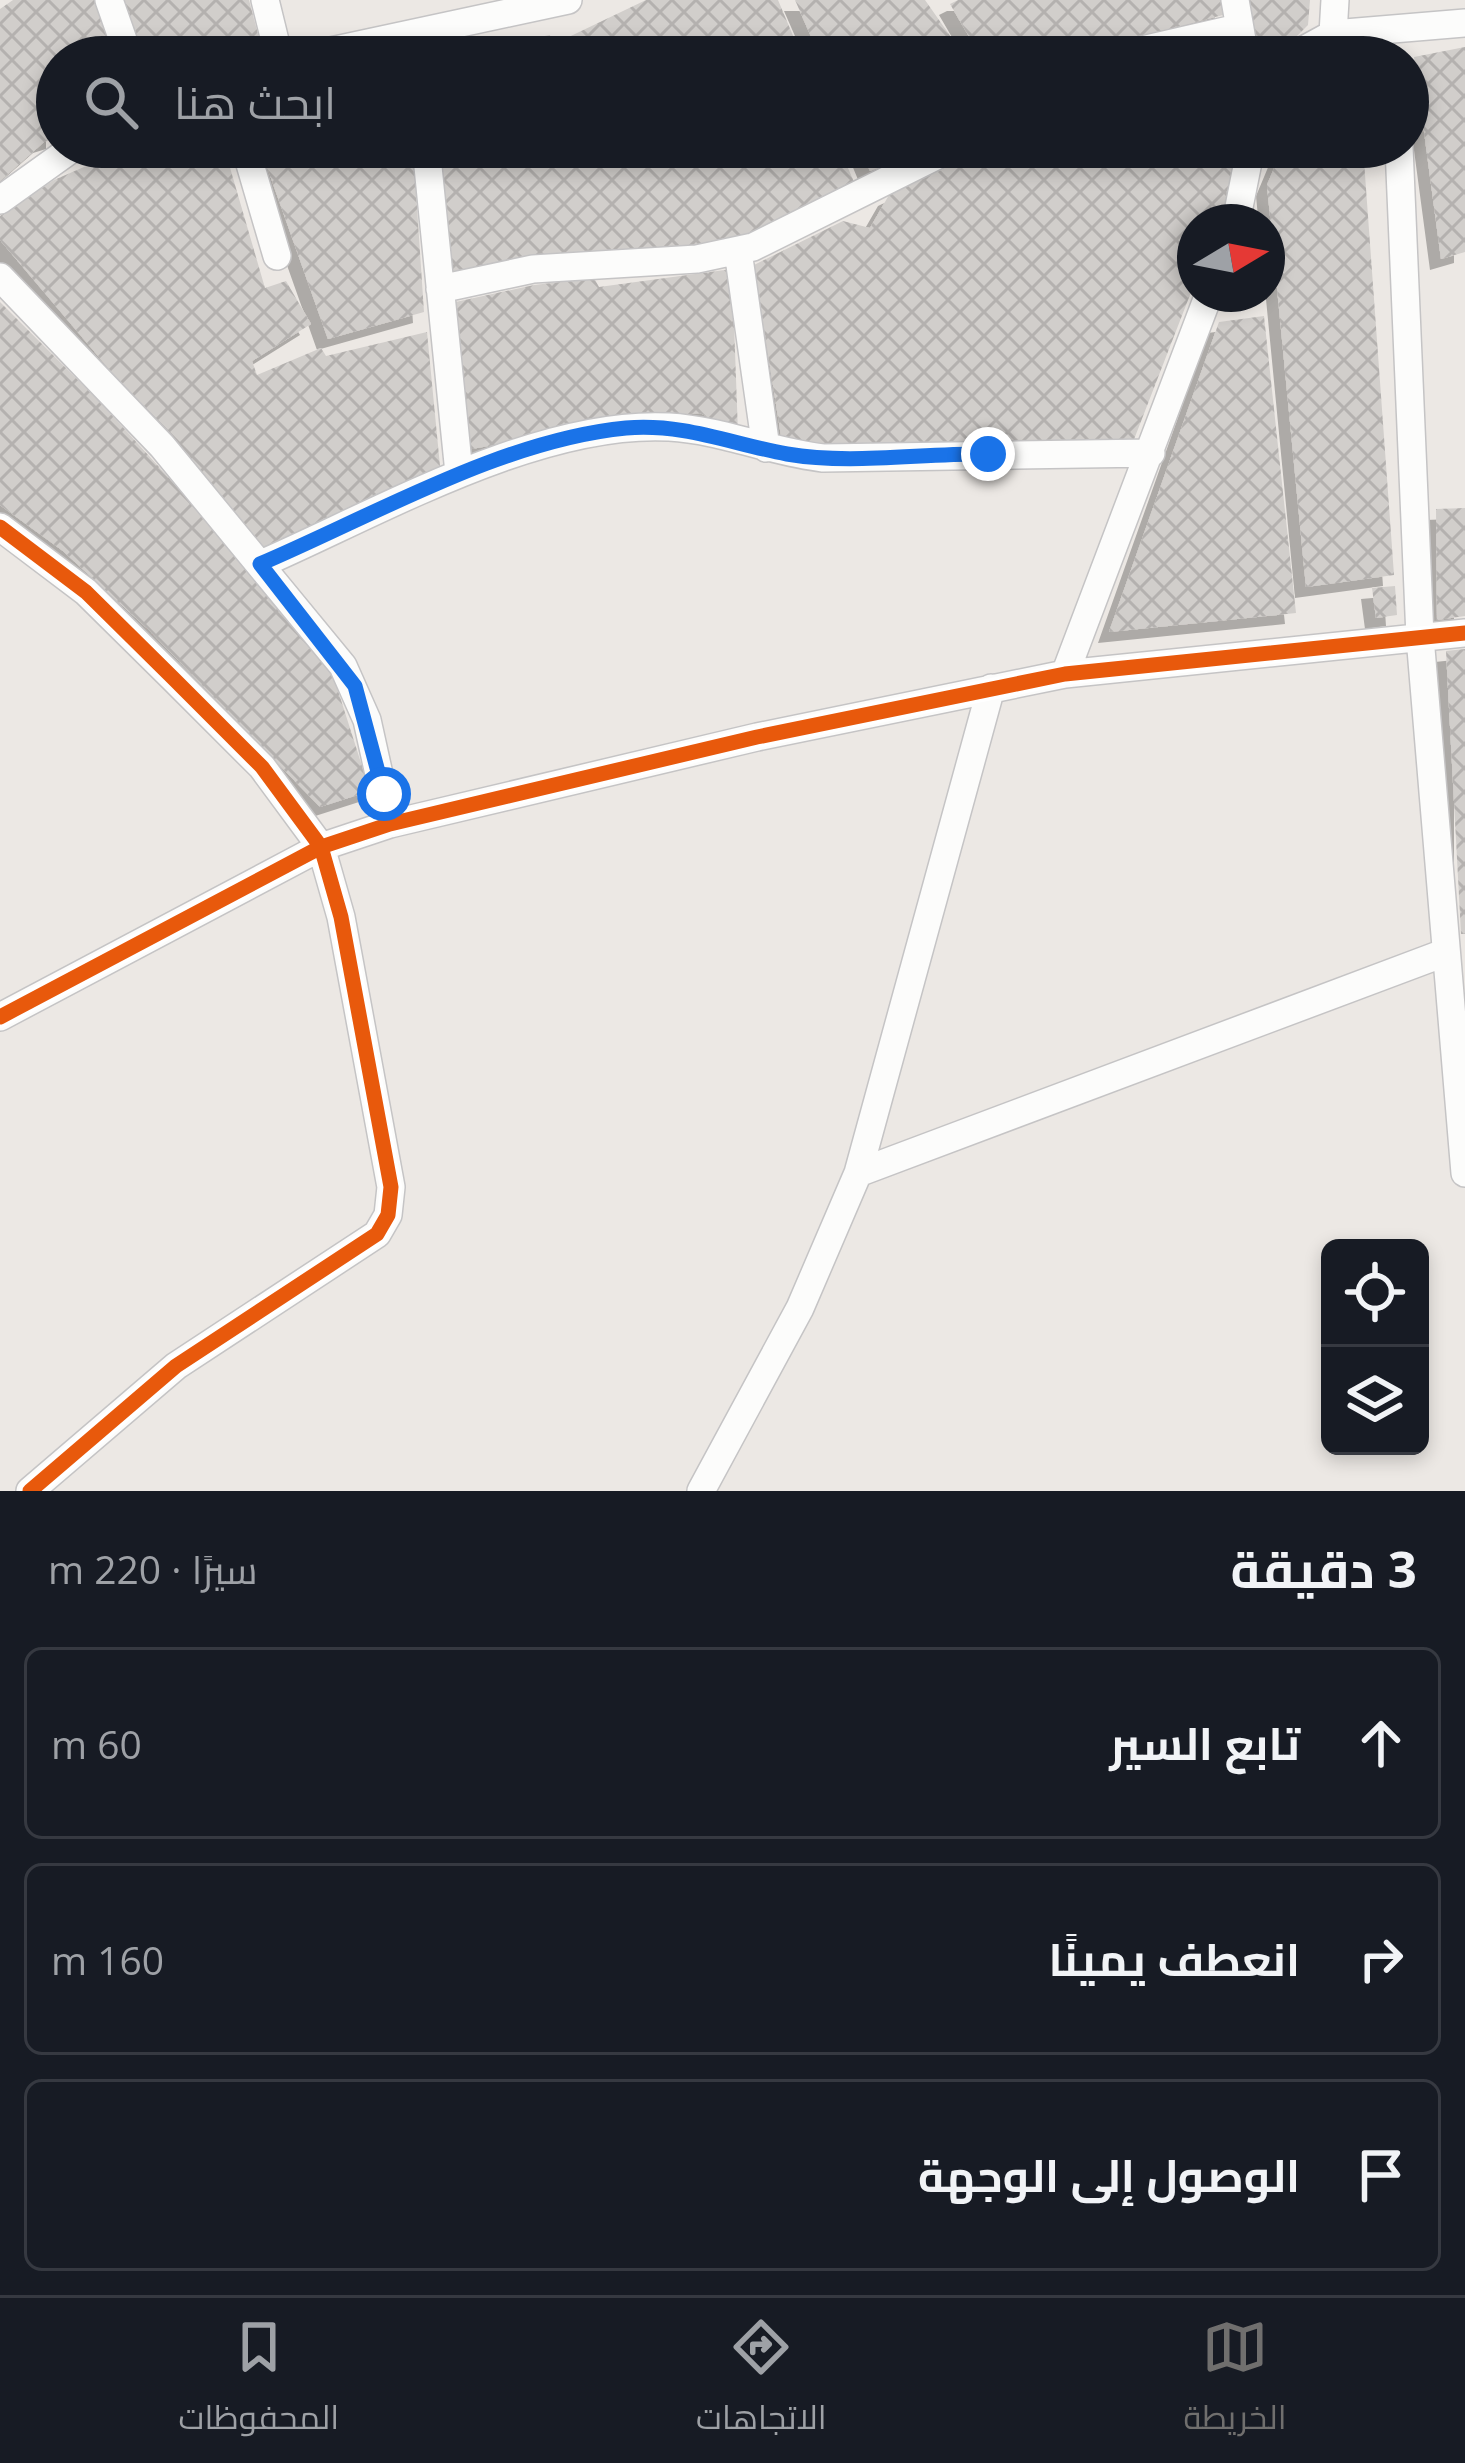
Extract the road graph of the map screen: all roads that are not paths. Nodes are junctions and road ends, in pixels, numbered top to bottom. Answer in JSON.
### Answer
{"nodes":[{"id":1,"x":110,"y":0,"type":"edge"},
{"id":2,"x":265,"y":0,"type":"edge"},
{"id":3,"x":568,"y":0,"type":"edge"},
{"id":4,"x":1335,"y":0,"type":"edge"},
{"id":5,"x":1237,"y":14,"type":"edge"},
{"id":6,"x":1465,"y":23,"type":"edge"},
{"id":7,"x":1333,"y":34,"type":"junction"},
{"id":8,"x":122,"y":36,"type":"edge"},
{"id":9,"x":274,"y":36,"type":"edge"},
{"id":10,"x":446,"y":36,"type":"edge"},
{"id":11,"x":1173,"y":36,"type":"edge"},
{"id":12,"x":1329,"y":36,"type":"edge"},
{"id":13,"x":1347,"y":36,"type":"edge"},
{"id":14,"x":1419,"y":36,"type":"edge"},
{"id":15,"x":45,"y":168,"type":"edge"},
{"id":16,"x":251,"y":168,"type":"edge"},
{"id":17,"x":428,"y":168,"type":"edge"},
{"id":18,"x":910,"y":168,"type":"edge"},
{"id":19,"x":1247,"y":168,"type":"edge"},
{"id":20,"x":1400,"y":168,"type":"edge"},
{"id":21,"x":0,"y":200,"type":"edge"},
{"id":22,"x":1240,"y":204,"type":"edge"},
{"id":23,"x":738,"y":251,"type":"junction"},
{"id":24,"x":277,"y":256,"type":"dead end"},
{"id":25,"x":0,"y":277,"type":"edge"},
{"id":26,"x":440,"y":289,"type":"junction"},
{"id":27,"x":1202,"y":312,"type":"edge"},
{"id":28,"x":766,"y":448,"type":"junction"},
{"id":29,"x":1150,"y":453,"type":"junction"},
{"id":30,"x":459,"y":473,"type":"junction"},
{"id":31,"x":0,"y":527,"type":"edge"},
{"id":32,"x":260,"y":564,"type":"junction"},
{"id":33,"x":1465,"y":633,"type":"edge"},
{"id":34,"x":1420,"y":637,"type":"junction"},
{"id":35,"x":1065,"y":674,"type":"junction"},
{"id":36,"x":991,"y":688,"type":"junction"},
{"id":37,"x":390,"y":824,"type":"junction"},
{"id":38,"x":321,"y":847,"type":"junction"},
{"id":39,"x":1444,"y":953,"type":"junction"},
{"id":40,"x":0,"y":1016,"type":"edge"},
{"id":41,"x":858,"y":1173,"type":"junction"},
{"id":42,"x":1465,"y":1173,"type":"edge"},
{"id":43,"x":30,"y":1491,"type":"edge"},
{"id":44,"x":701,"y":1491,"type":"edge"}],
"edges":[{"from":1,"to":8,"type":"street"},
{"from":2,"to":9,"type":"street"},
{"from":3,"to":10,"type":"street"},
{"from":4,"to":7,"type":"street"},
{"from":5,"to":11,"type":"street"},
{"from":6,"to":14,"type":"street"},
{"from":7,"to":12,"type":"street"},
{"from":7,"to":13,"type":"street"},
{"from":15,"to":21,"type":"street"},
{"from":16,"to":24,"type":"street"},
{"from":17,"to":26,"type":"street"},
{"from":18,"to":23,"type":"street"},
{"from":19,"to":22,"type":"street"},
{"from":20,"to":34,"type":"street"},
{"from":23,"to":26,"type":"street"},
{"from":23,"to":28,"type":"street"},
{"from":25,"to":32,"type":"street"},
{"from":26,"to":30,"type":"street"},
{"from":27,"to":29,"type":"street"},
{"from":28,"to":29,"type":"street"},
{"from":28,"to":30,"type":"street"},
{"from":29,"to":35,"type":"street"},
{"from":30,"to":32,"type":"street"},
{"from":31,"to":38,"type":"street"},
{"from":32,"to":37,"type":"street"},
{"from":33,"to":34,"type":"street"},
{"from":34,"to":35,"type":"street"},
{"from":34,"to":39,"type":"street"},
{"from":35,"to":36,"type":"street"},
{"from":36,"to":37,"type":"street"},
{"from":36,"to":41,"type":"street"},
{"from":37,"to":38,"type":"street"},
{"from":38,"to":40,"type":"street"},
{"from":38,"to":43,"type":"street"},
{"from":39,"to":41,"type":"street"},
{"from":39,"to":42,"type":"street"},
{"from":41,"to":44,"type":"street"}]}
